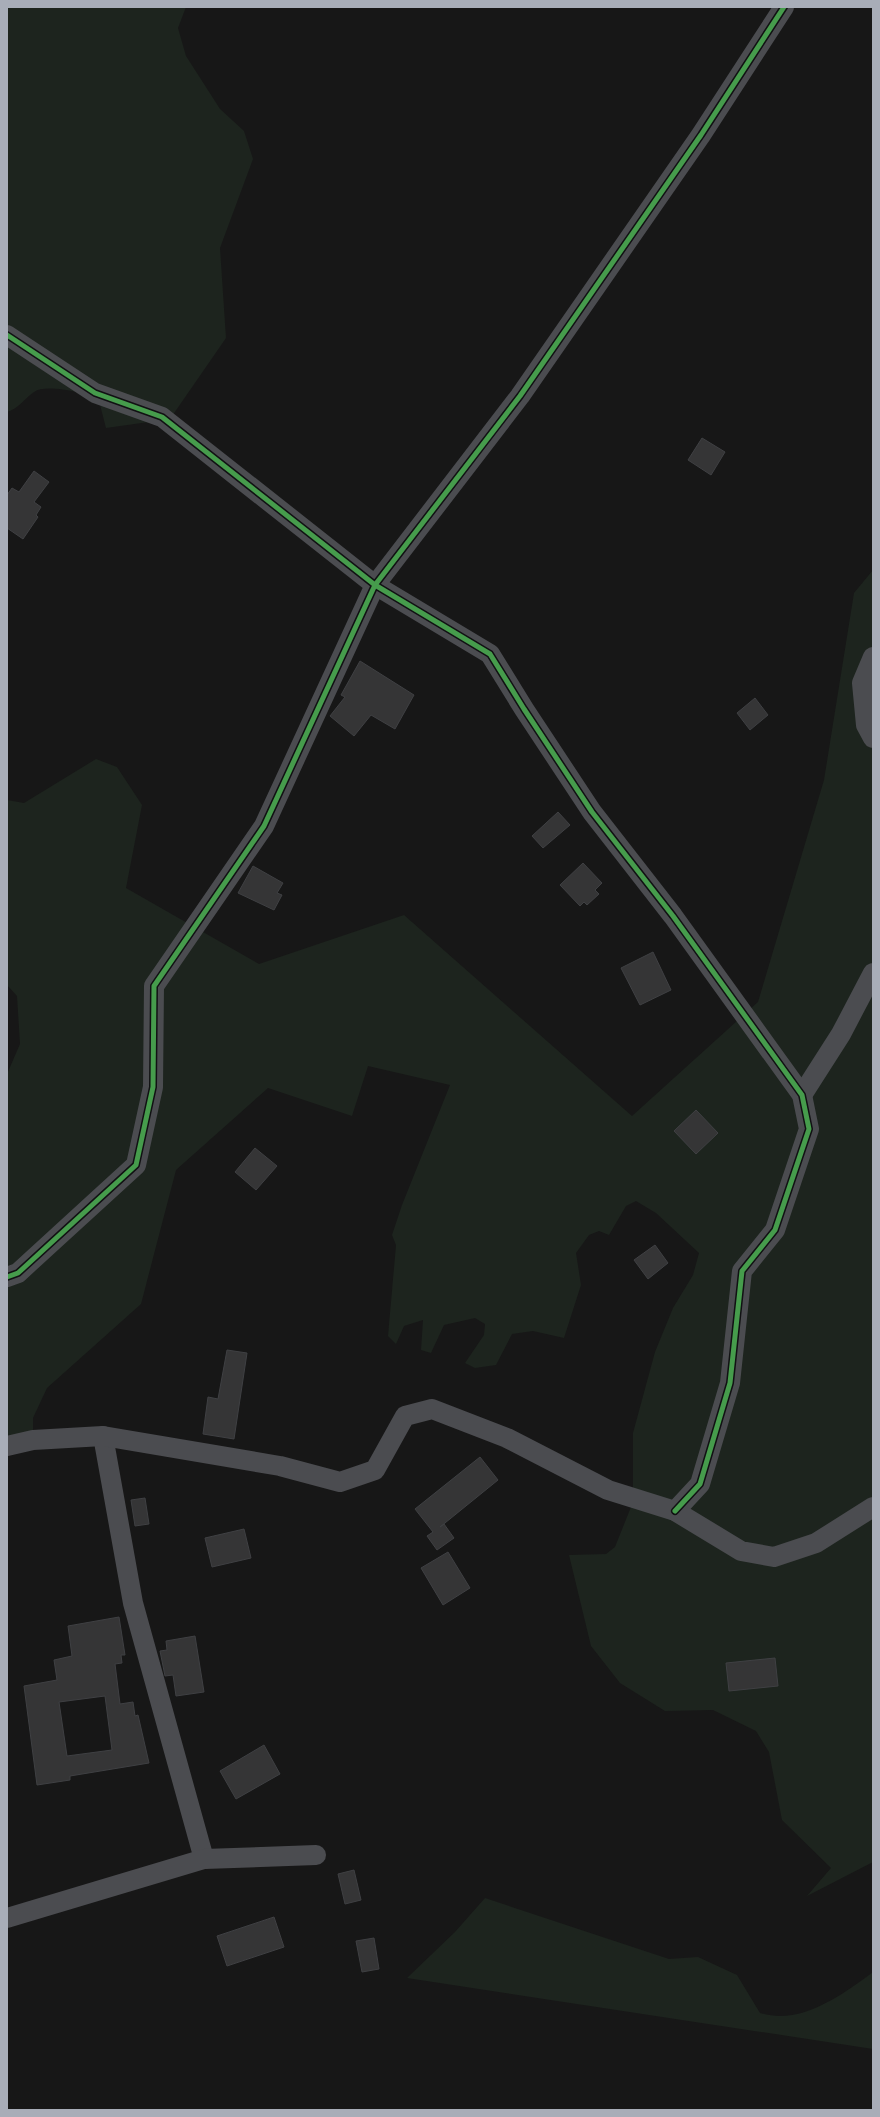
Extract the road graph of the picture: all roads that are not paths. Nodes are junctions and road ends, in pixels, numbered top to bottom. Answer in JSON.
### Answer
{"nodes":[{"id":1,"x":784,"y":7,"type":"edge"},
{"id":2,"x":7,"y":335,"type":"edge"},
{"id":3,"x":375,"y":585,"type":"junction"},
{"id":4,"x":873,"y":657,"type":"edge"},
{"id":5,"x":873,"y":738,"type":"edge"},
{"id":6,"x":873,"y":973,"type":"edge"},
{"id":7,"x":802,"y":1095,"type":"junction"},
{"id":8,"x":7,"y":1277,"type":"edge"},
{"id":9,"x":103,"y":1436,"type":"junction"},
{"id":10,"x":7,"y":1446,"type":"edge"},
{"id":11,"x":873,"y":1507,"type":"edge"},
{"id":12,"x":675,"y":1512,"type":"junction"},
{"id":13,"x":316,"y":1855,"type":"dead end"},
{"id":14,"x":204,"y":1859,"type":"junction"},
{"id":15,"x":7,"y":1918,"type":"edge"}],
"edges":[{"from":1,"to":3,"type":"street"},
{"from":2,"to":3,"type":"street"},
{"from":3,"to":7,"type":"street"},
{"from":3,"to":8,"type":"street"},
{"from":4,"to":5,"type":"street"},
{"from":6,"to":7,"type":"street"},
{"from":7,"to":12,"type":"street"},
{"from":9,"to":10,"type":"street"},
{"from":9,"to":12,"type":"street"},
{"from":9,"to":14,"type":"street"},
{"from":11,"to":12,"type":"street"},
{"from":13,"to":14,"type":"street"},
{"from":14,"to":15,"type":"street"}]}
